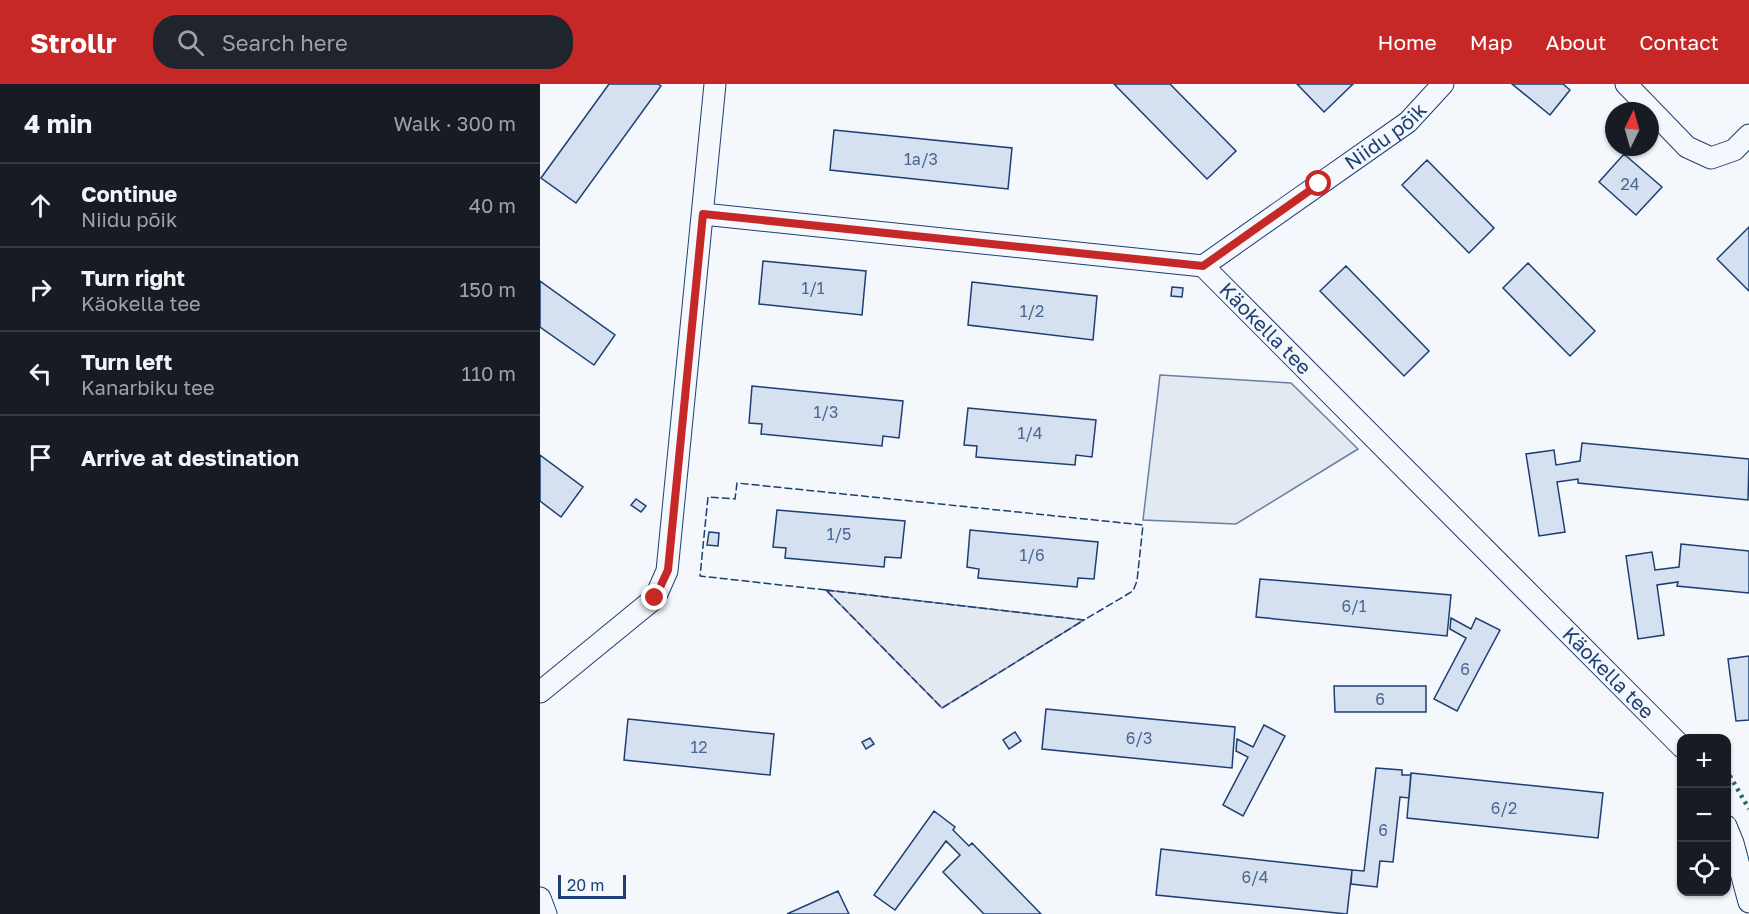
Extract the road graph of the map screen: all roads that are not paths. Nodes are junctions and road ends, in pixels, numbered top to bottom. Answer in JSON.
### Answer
{"nodes":[{"id":1,"x":715,"y":84,"type":"edge"},
{"id":2,"x":1443,"y":84,"type":"edge"},
{"id":3,"x":1626,"y":84,"type":"edge"},
{"id":4,"x":1749,"y":135,"type":"edge"},
{"id":5,"x":703,"y":214,"type":"junction"},
{"id":6,"x":1203,"y":266,"type":"junction"},
{"id":7,"x":540,"y":692,"type":"edge"},
{"id":8,"x":1677,"y":742,"type":"edge"},
{"id":9,"x":1736,"y":836,"type":"edge"},
{"id":10,"x":540,"y":898,"type":"edge"},
{"id":11,"x":1749,"y":902,"type":"edge"},
{"id":12,"x":546,"y":914,"type":"edge"}],
"edges":[{"from":1,"to":5,"type":"street"},
{"from":2,"to":6,"type":"street","name":"Niidu põik"},
{"from":3,"to":4,"type":"street"},
{"from":5,"to":6,"type":"street","name":"Käokella tee"},
{"from":5,"to":7,"type":"street"},
{"from":6,"to":8,"type":"street","name":"Käokella tee"},
{"from":9,"to":11,"type":"street"},
{"from":10,"to":12,"type":"street"}]}
